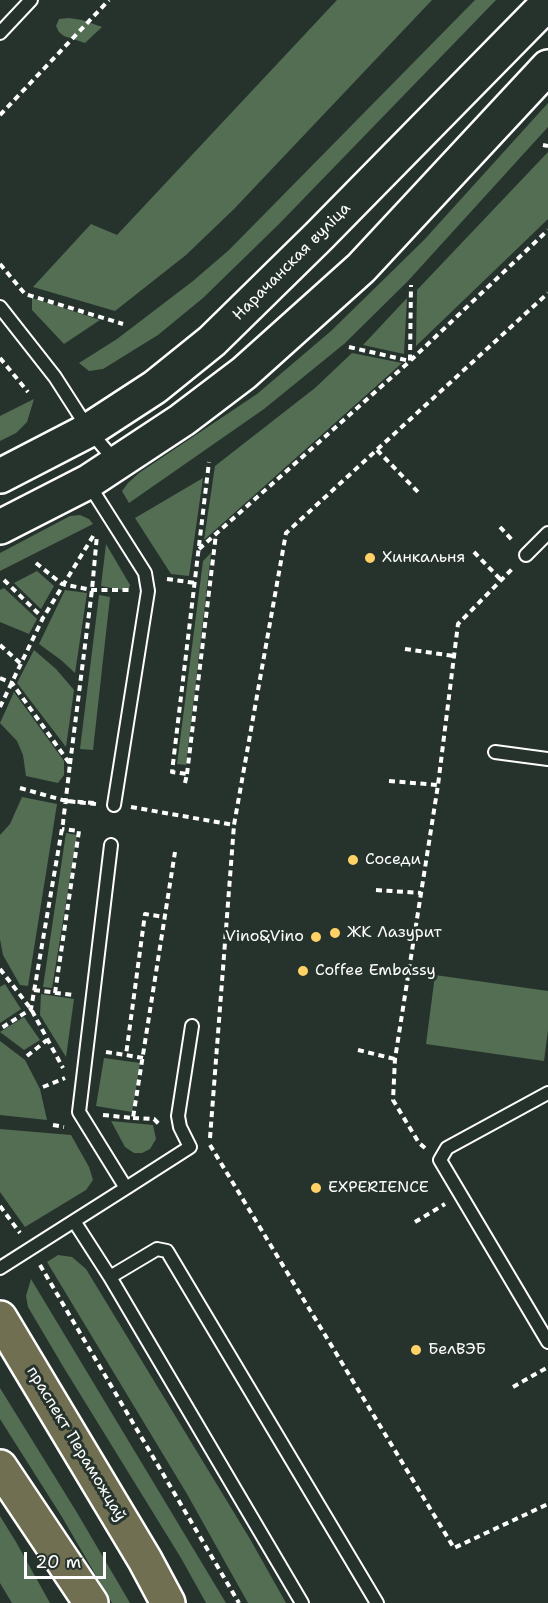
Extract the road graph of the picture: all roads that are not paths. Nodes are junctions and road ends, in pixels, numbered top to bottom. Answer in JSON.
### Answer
{"nodes":[{"id":1,"x":31,"y":0,"type":"edge"},
{"id":2,"x":548,"y":3,"type":"edge"},
{"id":3,"x":0,"y":33,"type":"edge"},
{"id":4,"x":548,"y":68,"type":"edge"},
{"id":5,"x":0,"y":307,"type":"edge"},
{"id":6,"x":89,"y":430,"type":"junction"},
{"id":7,"x":117,"y":463,"type":"junction"},
{"id":8,"x":0,"y":476,"type":"edge"},
{"id":9,"x":88,"y":482,"type":"junction"},
{"id":10,"x":0,"y":526,"type":"edge"},
{"id":11,"x":548,"y":533,"type":"edge"},
{"id":12,"x":526,"y":555,"type":"road end"},
{"id":13,"x":495,"y":752,"type":"dead end"},
{"id":14,"x":548,"y":759,"type":"edge"},
{"id":15,"x":114,"y":805,"type":"dead end"},
{"id":16,"x":111,"y":845,"type":"dead end"},
{"id":17,"x":192,"y":1026,"type":"dead end"},
{"id":18,"x":548,"y":1093,"type":"edge"},
{"id":19,"x":126,"y":1188,"type":"junction"},
{"id":20,"x":74,"y":1221,"type":"junction"},
{"id":21,"x":0,"y":1268,"type":"edge"},
{"id":22,"x":110,"y":1277,"type":"junction"},
{"id":23,"x":0,"y":1318,"type":"edge"},
{"id":24,"x":548,"y":1342,"type":"edge"},
{"id":25,"x":0,"y":1467,"type":"edge"},
{"id":26,"x":91,"y":1603,"type":"edge"},
{"id":27,"x":168,"y":1603,"type":"edge"},
{"id":28,"x":302,"y":1603,"type":"edge"},
{"id":29,"x":377,"y":1603,"type":"edge"}],
"edges":[{"from":1,"to":3,"type":"lane"},
{"from":2,"to":6,"type":"main road","name":"Нарачанская вуліца"},
{"from":4,"to":7,"type":"main road"},
{"from":5,"to":6,"type":"lane"},
{"from":6,"to":7,"type":"lane"},
{"from":6,"to":8,"type":"main road","name":"Нарачанская вуліца"},
{"from":7,"to":9,"type":"main road"},
{"from":9,"to":10,"type":"main road"},
{"from":9,"to":15,"type":"lane"},
{"from":11,"to":12,"type":"lane"},
{"from":13,"to":14,"type":"lane"},
{"from":16,"to":19,"type":"lane"},
{"from":17,"to":19,"type":"lane"},
{"from":18,"to":24,"type":"lane"},
{"from":19,"to":20,"type":"lane"},
{"from":20,"to":21,"type":"lane"},
{"from":20,"to":22,"type":"lane"},
{"from":22,"to":28,"type":"lane"},
{"from":22,"to":29,"type":"lane"},
{"from":23,"to":27,"type":"main road","name":"праспект Пераможцаў"},
{"from":25,"to":26,"type":"main road"}]}
